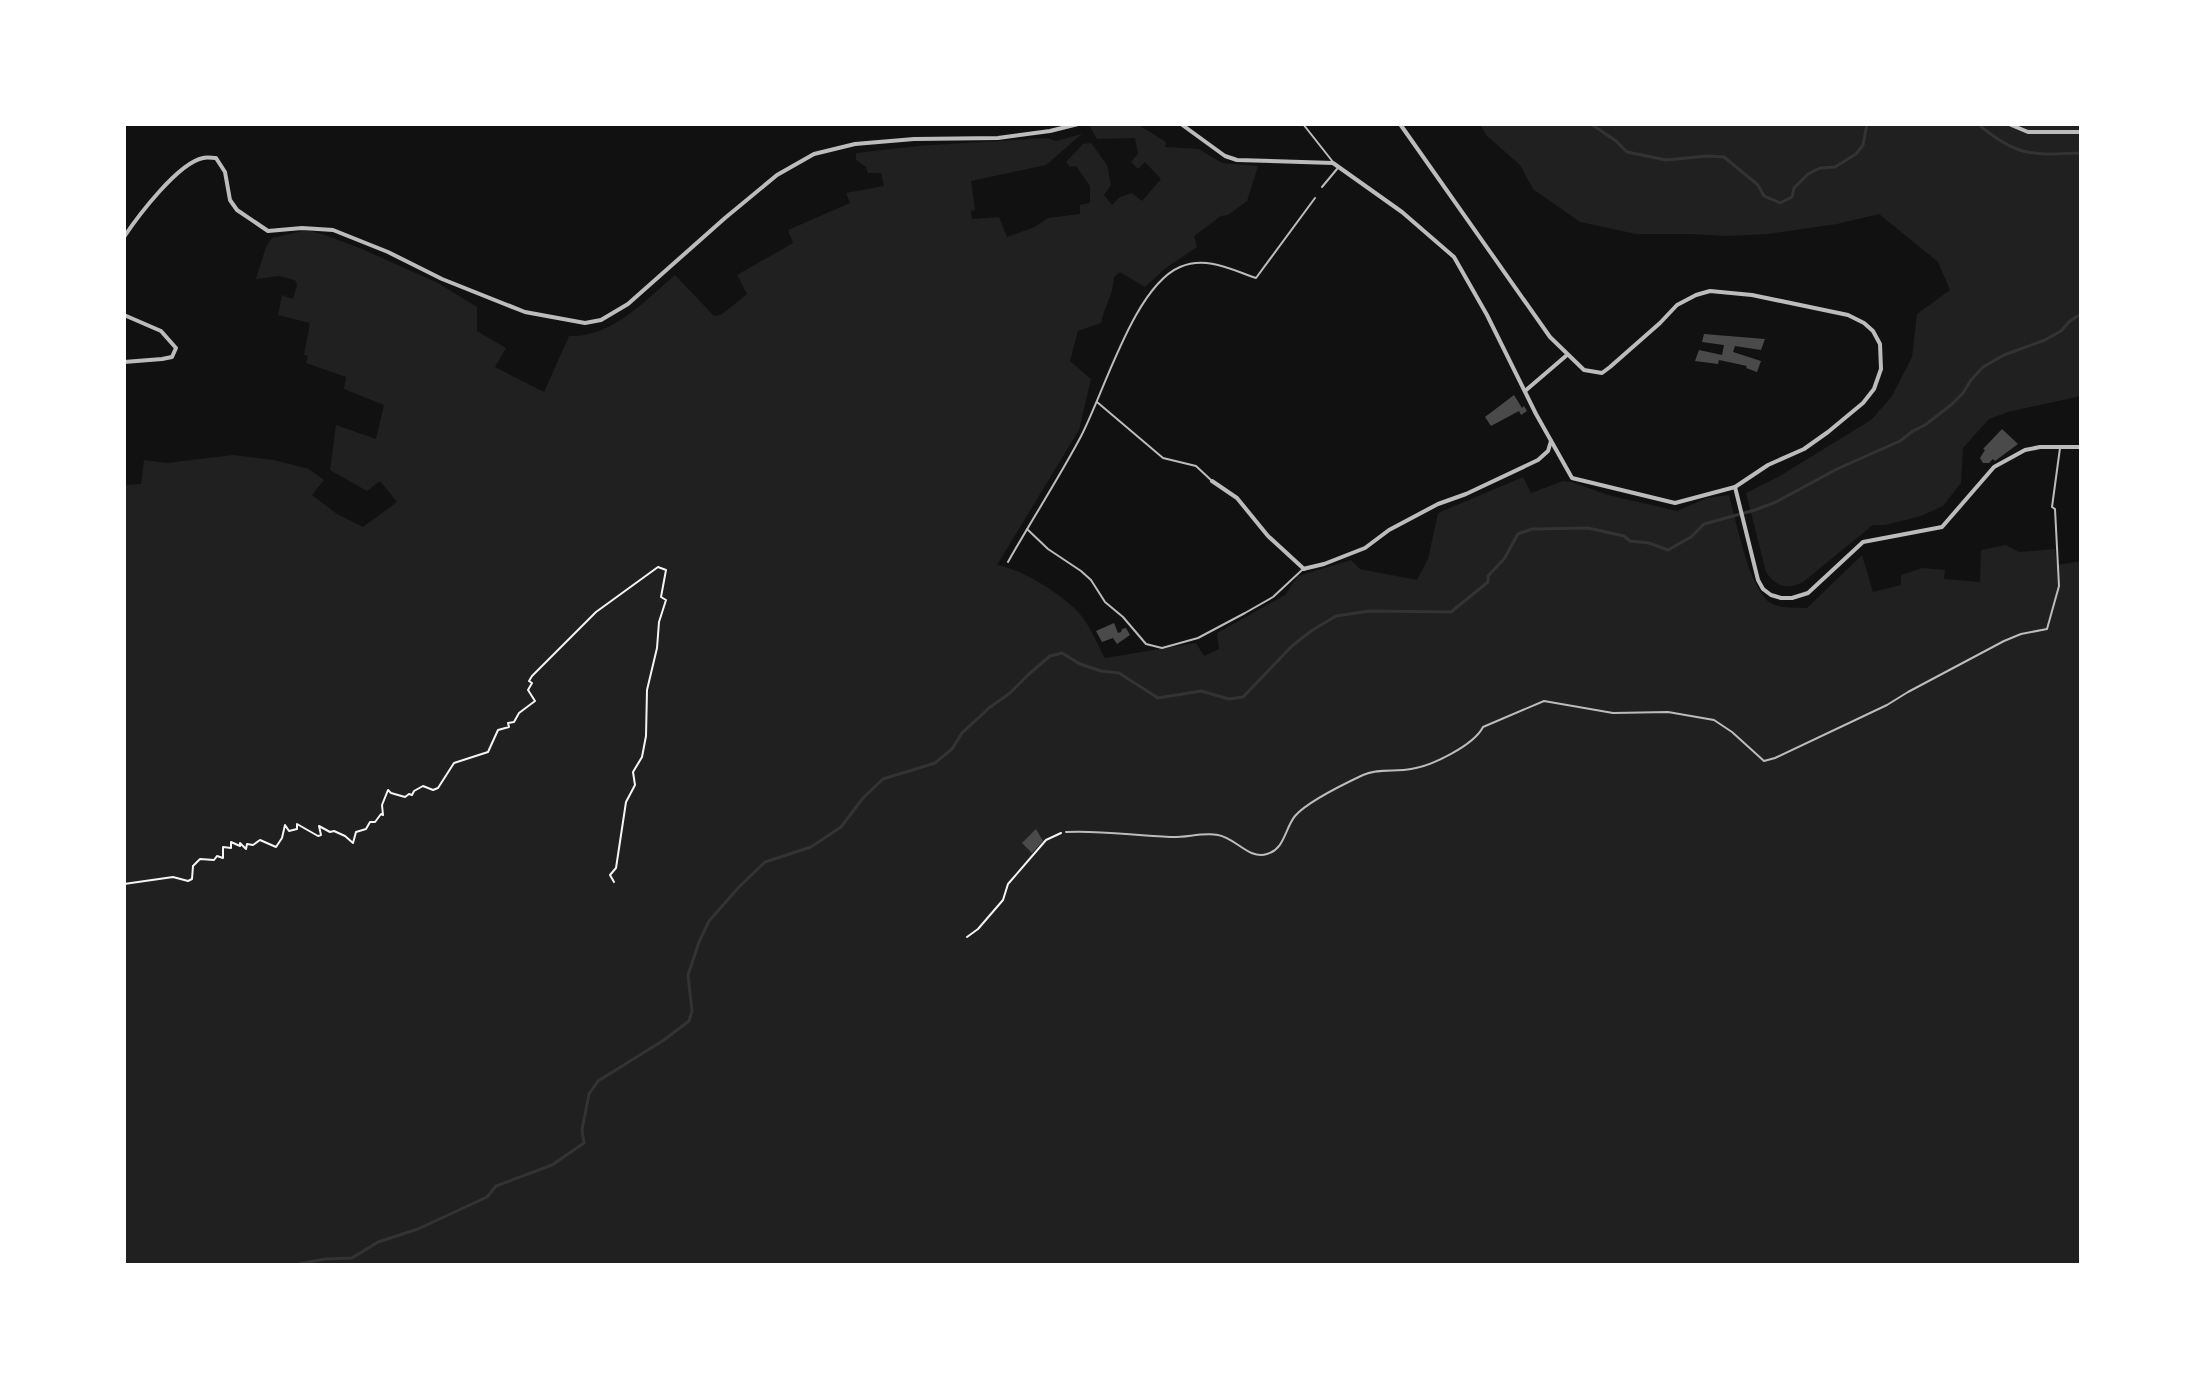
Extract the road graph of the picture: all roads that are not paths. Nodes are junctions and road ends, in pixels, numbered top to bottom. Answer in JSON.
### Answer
{"nodes":[{"id":1,"x":1078,"y":124,"type":"edge"},
{"id":2,"x":1181,"y":124,"type":"edge"},
{"id":3,"x":1303,"y":124,"type":"edge"},
{"id":4,"x":1400,"y":124,"type":"edge"},
{"id":5,"x":2009,"y":124,"type":"edge"},
{"id":6,"x":2081,"y":132,"type":"edge"},
{"id":7,"x":1333,"y":163,"type":"junction"},
{"id":8,"x":1340,"y":166,"type":"junction"},
{"id":9,"x":1322,"y":187,"type":"dead end"},
{"id":10,"x":1315,"y":198,"type":"dead end"},
{"id":11,"x":124,"y":237,"type":"edge"},
{"id":12,"x":124,"y":315,"type":"edge"},
{"id":13,"x":1567,"y":355,"type":"junction"},
{"id":14,"x":124,"y":362,"type":"edge"},
{"id":15,"x":1525,"y":391,"type":"junction"},
{"id":16,"x":1096,"y":402,"type":"junction"},
{"id":17,"x":1551,"y":441,"type":"junction"},
{"id":18,"x":2060,"y":447,"type":"junction"},
{"id":19,"x":2081,"y":447,"type":"edge"},
{"id":20,"x":1212,"y":481,"type":"joint"},
{"id":21,"x":1735,"y":487,"type":"junction"},
{"id":22,"x":1027,"y":528,"type":"junction"},
{"id":23,"x":1008,"y":562,"type":"dead end"},
{"id":24,"x":1304,"y":569,"type":"junction"},
{"id":25,"x":1066,"y":832,"type":"road end"}],
"edges":[{"from":1,"to":11,"type":"street"},
{"from":2,"to":7,"type":"street"},
{"from":3,"to":7,"type":"lane"},
{"from":4,"to":13,"type":"street"},
{"from":5,"to":6,"type":"street"},
{"from":7,"to":8,"type":"street"},
{"from":8,"to":9,"type":"lane"},
{"from":8,"to":15,"type":"street"},
{"from":10,"to":16,"type":"lane"},
{"from":12,"to":14,"type":"street"},
{"from":13,"to":15,"type":"street"},
{"from":13,"to":21,"type":"street"},
{"from":15,"to":17,"type":"street"},
{"from":16,"to":20,"type":"lane"},
{"from":16,"to":22,"type":"lane"},
{"from":17,"to":21,"type":"street"},
{"from":17,"to":24,"type":"street"},
{"from":18,"to":19,"type":"street"},
{"from":18,"to":21,"type":"street"},
{"from":18,"to":25,"type":"lane"},
{"from":20,"to":24,"type":"street"},
{"from":22,"to":23,"type":"lane"},
{"from":22,"to":24,"type":"lane"}]}
